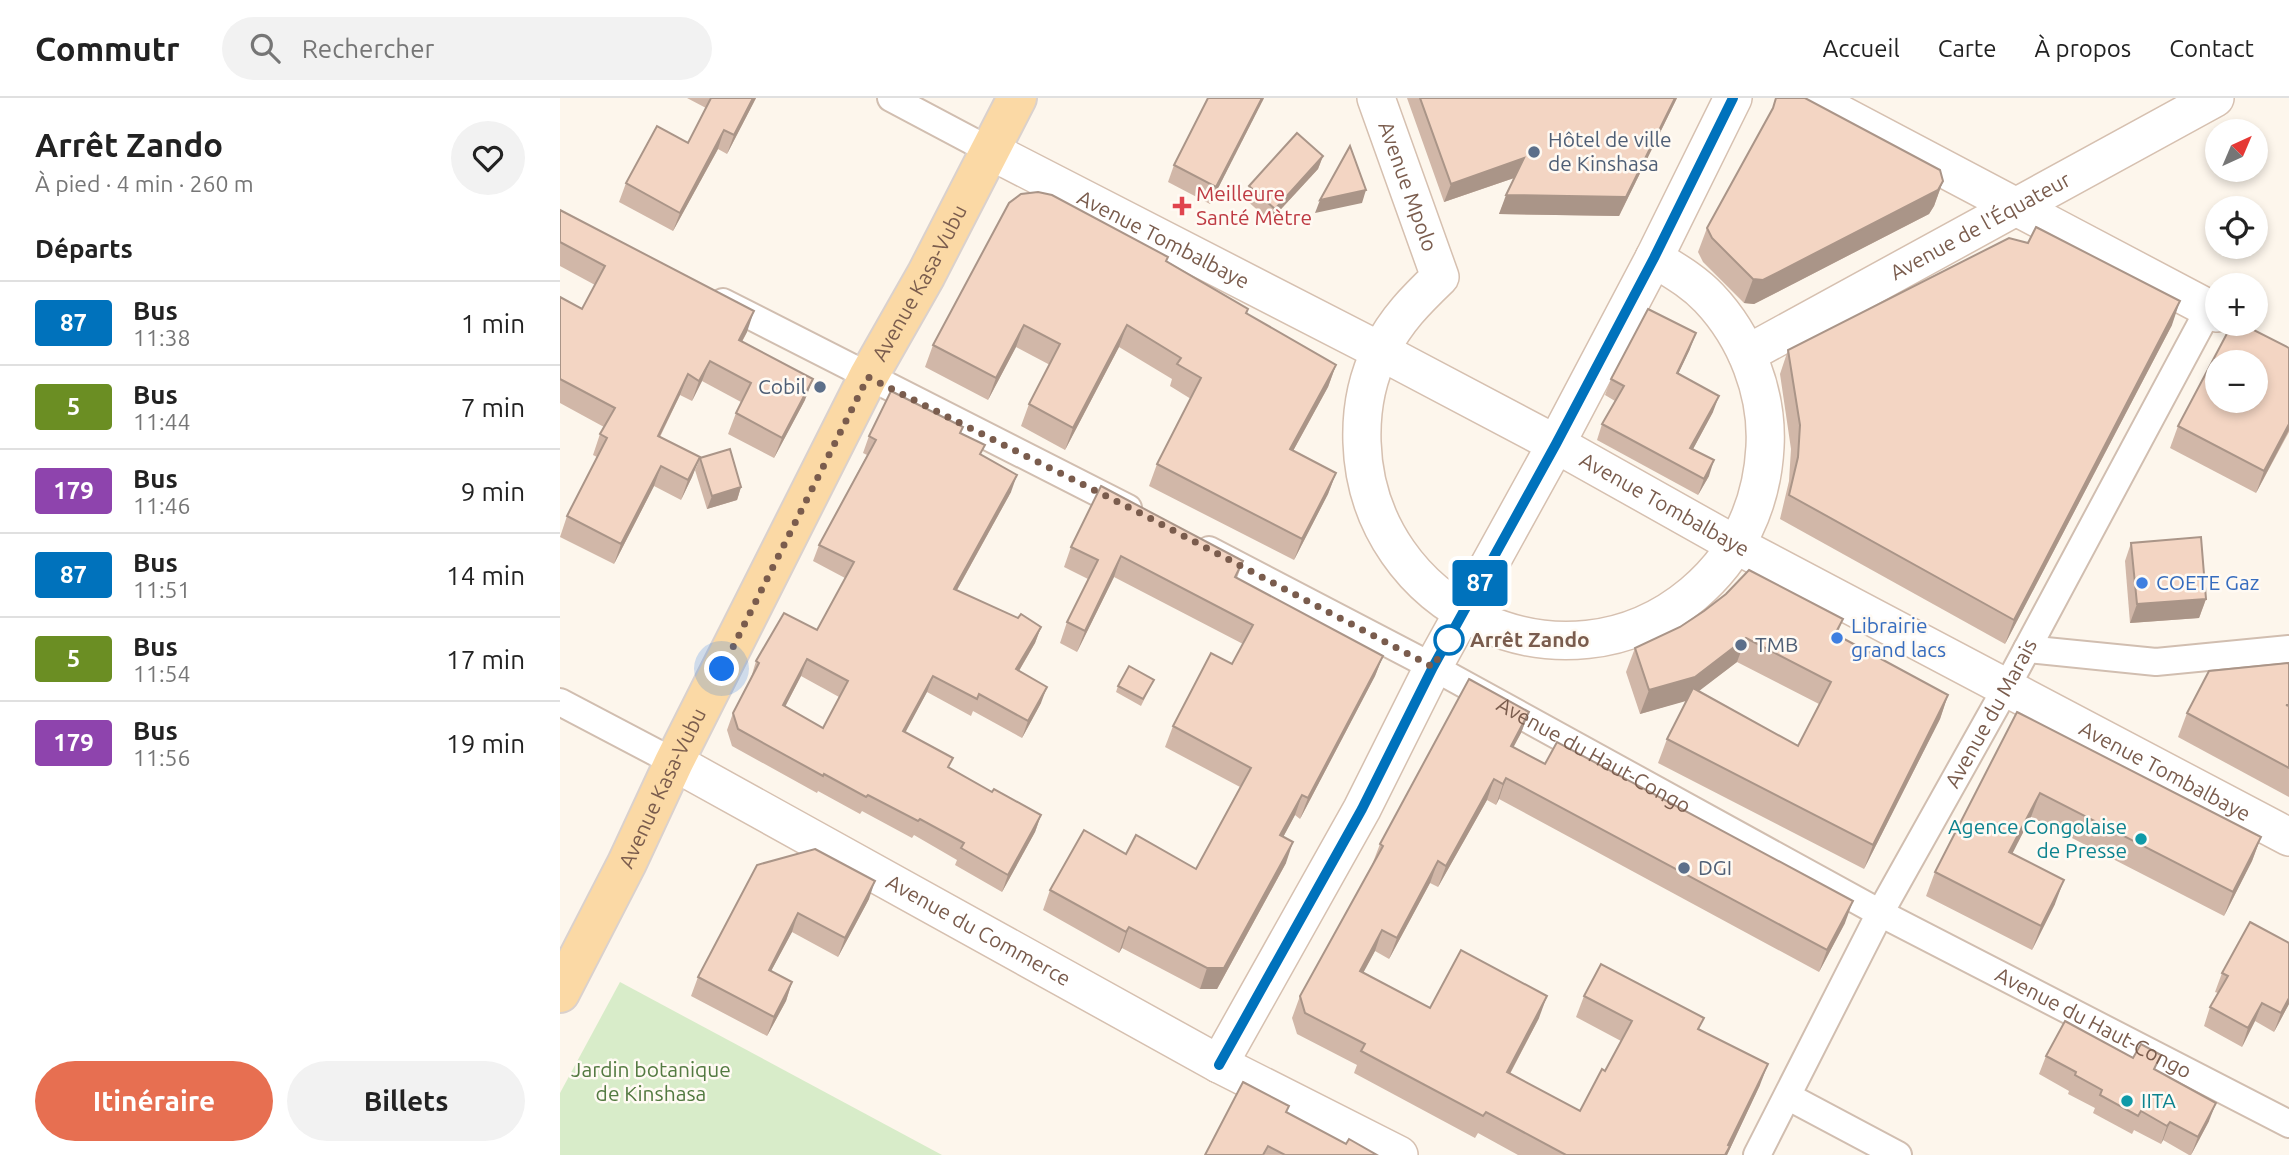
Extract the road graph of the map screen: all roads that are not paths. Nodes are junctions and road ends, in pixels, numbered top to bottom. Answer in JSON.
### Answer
{"nodes":[{"id":1,"x":891,"y":98,"type":"edge"},
{"id":2,"x":1017,"y":98,"type":"edge"},
{"id":3,"x":1376,"y":98,"type":"edge"},
{"id":4,"x":1733,"y":98,"type":"edge"},
{"id":5,"x":1810,"y":98,"type":"edge"},
{"id":6,"x":2215,"y":98,"type":"edge"},
{"id":7,"x":989,"y":150,"type":"junction"},
{"id":8,"x":2015,"y":207,"type":"junction"},
{"id":9,"x":1654,"y":258,"type":"junction"},
{"id":10,"x":705,"y":293,"type":"edge"},
{"id":11,"x":2205,"y":307,"type":"edge"},
{"id":12,"x":2218,"y":336,"type":"edge"},
{"id":13,"x":1381,"y":351,"type":"junction"},
{"id":14,"x":1747,"y":354,"type":"junction"},
{"id":15,"x":868,"y":377,"type":"junction"},
{"id":16,"x":1556,"y":444,"type":"junction"},
{"id":17,"x":1154,"y":521,"type":"edge"},
{"id":18,"x":1190,"y":540,"type":"edge"},
{"id":19,"x":1736,"y":545,"type":"junction"},
{"id":20,"x":1463,"y":614,"type":"junction"},
{"id":21,"x":2027,"y":649,"type":"junction"},
{"id":22,"x":2289,"y":649,"type":"edge"},
{"id":23,"x":1433,"y":667,"type":"junction"},
{"id":24,"x":2006,"y":688,"type":"junction"},
{"id":25,"x":560,"y":702,"type":"edge"},
{"id":26,"x":674,"y":762,"type":"junction"},
{"id":27,"x":2289,"y":837,"type":"edge"},
{"id":28,"x":1880,"y":913,"type":"junction"},
{"id":29,"x":560,"y":993,"type":"edge"},
{"id":30,"x":1219,"y":1065,"type":"junction"},
{"id":31,"x":1789,"y":1097,"type":"junction"},
{"id":32,"x":2289,"y":1124,"type":"edge"},
{"id":33,"x":1399,"y":1155,"type":"edge"},
{"id":34,"x":1757,"y":1155,"type":"edge"},
{"id":35,"x":1898,"y":1155,"type":"edge"}],
"edges":[{"from":1,"to":7,"type":"street","name":"Avenue Tombalbaye"},
{"from":2,"to":7,"type":"main road","name":"Avenue Kasa-Vubu"},
{"from":3,"to":13,"type":"street","name":"Avenue Mpolo"},
{"from":4,"to":9,"type":"street"},
{"from":5,"to":8,"type":"street"},
{"from":6,"to":8,"type":"street","name":"Avenue de l'Équateur"},
{"from":7,"to":13,"type":"street","name":"Avenue Tombalbaye"},
{"from":7,"to":15,"type":"main road","name":"Avenue Kasa-Vubu"},
{"from":8,"to":11,"type":"street"},
{"from":8,"to":14,"type":"street","name":"Avenue de l'Équateur"},
{"from":9,"to":14,"type":"street"},
{"from":9,"to":16,"type":"street"},
{"from":10,"to":15,"type":"street"},
{"from":12,"to":21,"type":"street","name":"Avenue du Marais"},
{"from":13,"to":16,"type":"street","name":"Avenue Tombalbaye"},
{"from":13,"to":20,"type":"street"},
{"from":14,"to":19,"type":"street"},
{"from":15,"to":17,"type":"street"},
{"from":15,"to":26,"type":"main road","name":"Avenue Kasa-Vubu"},
{"from":16,"to":19,"type":"street","name":"Avenue Tombalbaye"},
{"from":16,"to":20,"type":"street"},
{"from":18,"to":23,"type":"street","name":"Avenue du Haut-Congo"},
{"from":19,"to":20,"type":"street"},
{"from":19,"to":24,"type":"street","name":"Avenue Tombalbaye"},
{"from":20,"to":23,"type":"street"},
{"from":21,"to":22,"type":"street"},
{"from":21,"to":24,"type":"street","name":"Avenue du Marais"},
{"from":23,"to":28,"type":"street","name":"Avenue du Haut-Congo"},
{"from":23,"to":30,"type":"street"},
{"from":24,"to":27,"type":"street","name":"Avenue Tombalbaye"},
{"from":24,"to":28,"type":"street","name":"Avenue du Marais"},
{"from":25,"to":26,"type":"street","name":"Avenue du Commerce"},
{"from":26,"to":29,"type":"main road","name":"Avenue Kasa-Vubu"},
{"from":26,"to":30,"type":"street","name":"Avenue du Commerce"},
{"from":28,"to":31,"type":"street","name":"Avenue du Marais"},
{"from":28,"to":32,"type":"street","name":"Avenue du Haut-Congo"},
{"from":30,"to":33,"type":"street","name":"Avenue du Commerce"},
{"from":31,"to":34,"type":"street","name":"Avenue du Marais"},
{"from":31,"to":35,"type":"street"}]}
